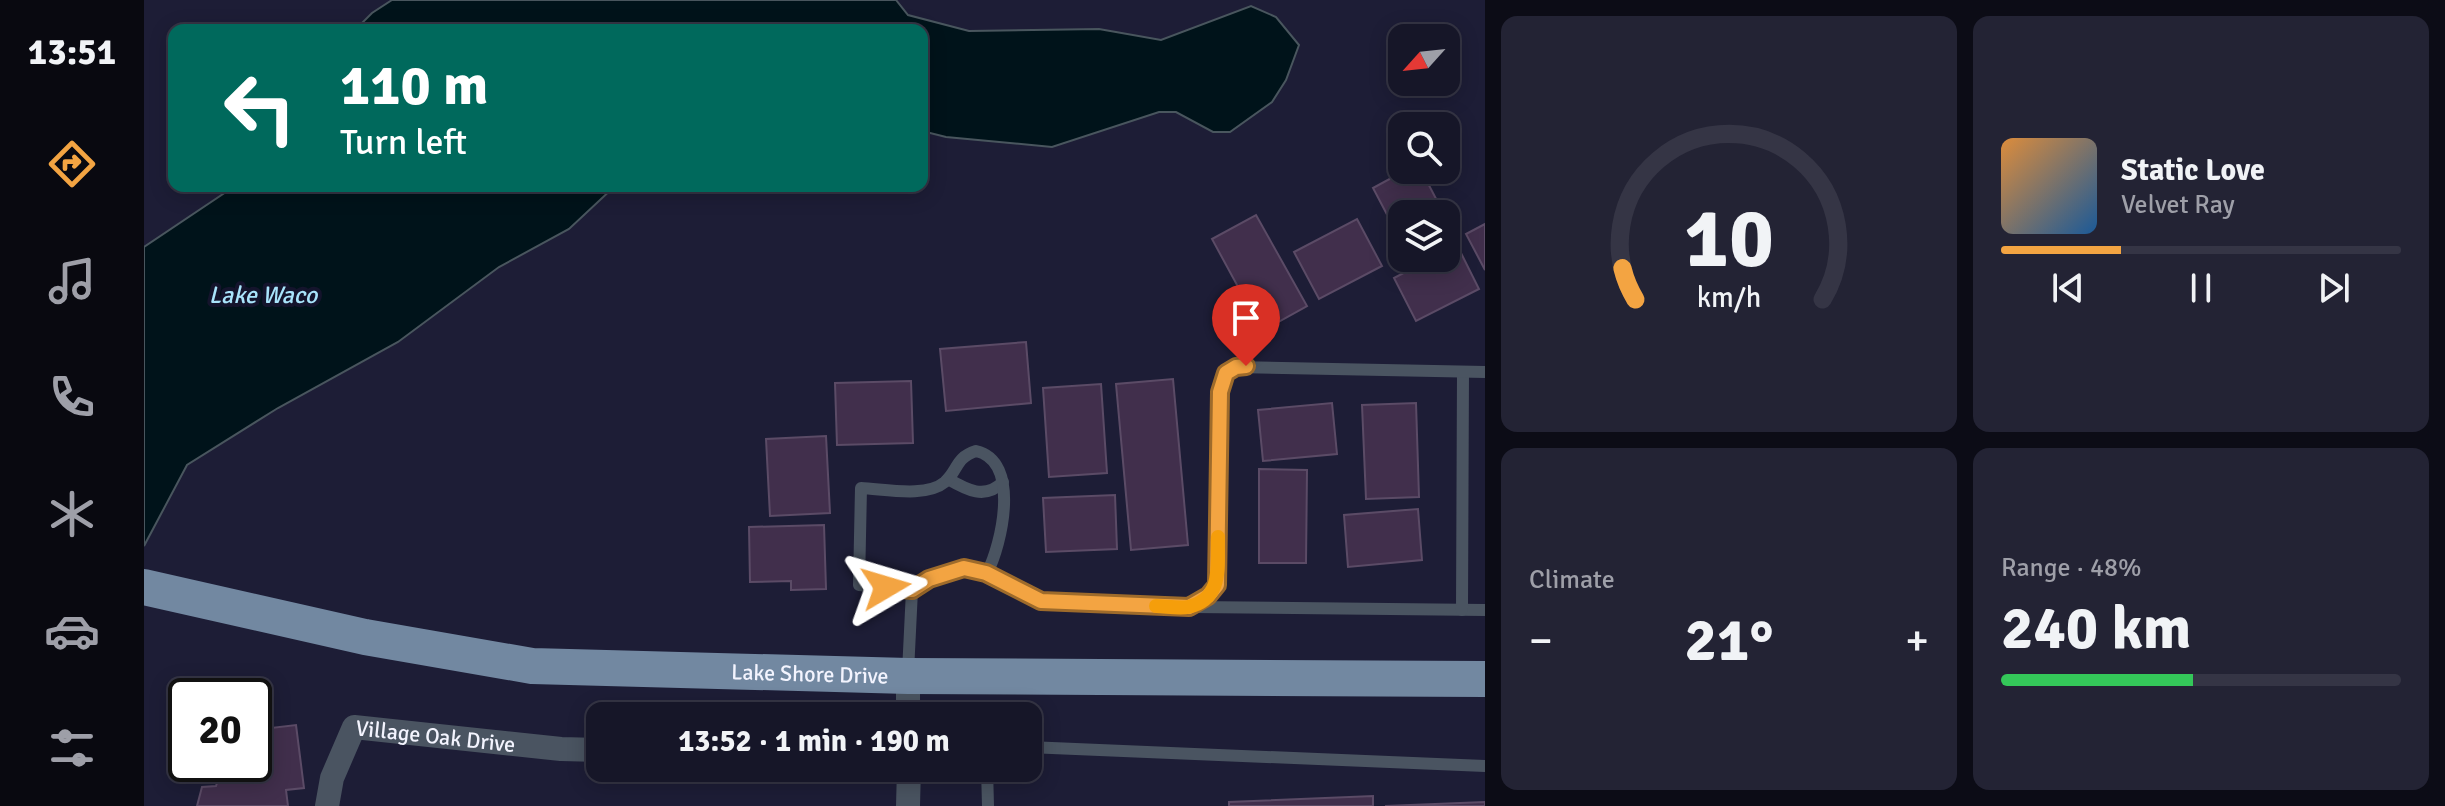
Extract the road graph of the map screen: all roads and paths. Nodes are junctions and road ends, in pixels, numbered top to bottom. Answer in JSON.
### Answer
{"nodes":[{"id":1,"x":1463,"y":372,"type":"junction"},
{"id":2,"x":1485,"y":372,"type":"edge"},
{"id":3,"x":948,"y":479,"type":"junction"},
{"id":4,"x":1003,"y":482,"type":"junction"},
{"id":5,"x":987,"y":573,"type":"junction"},
{"id":6,"x":150,"y":588,"type":"edge"},
{"id":7,"x":912,"y":590,"type":"junction"},
{"id":8,"x":1189,"y":607,"type":"junction"},
{"id":9,"x":1462,"y":610,"type":"junction"},
{"id":10,"x":1485,"y":610,"type":"edge"},
{"id":11,"x":908,"y":676,"type":"junction"},
{"id":12,"x":1485,"y":679,"type":"edge"},
{"id":13,"x":908,"y":702,"type":"edge"},
{"id":14,"x":1042,"y":748,"type":"edge"},
{"id":15,"x":586,"y":750,"type":"edge"},
{"id":16,"x":1485,"y":766,"type":"edge"},
{"id":17,"x":909,"y":782,"type":"edge"},
{"id":18,"x":987,"y":782,"type":"edge"},
{"id":19,"x":327,"y":806,"type":"edge"},
{"id":20,"x":908,"y":806,"type":"edge"},
{"id":21,"x":988,"y":806,"type":"edge"}],
"edges":[{"from":1,"to":2,"type":"lane"},
{"from":1,"to":8,"type":"lane"},
{"from":1,"to":9,"type":"lane"},
{"from":3,"to":4,"type":"lane"},
{"from":3,"to":4,"type":"lane"},
{"from":3,"to":7,"type":"lane"},
{"from":4,"to":5,"type":"lane"},
{"from":5,"to":7,"type":"lane"},
{"from":5,"to":8,"type":"lane"},
{"from":6,"to":11,"type":"main road","name":"Lake Shore Drive"},
{"from":7,"to":11,"type":"lane"},
{"from":8,"to":9,"type":"lane"},
{"from":9,"to":10,"type":"lane"},
{"from":11,"to":12,"type":"main road","name":"Lake Shore Drive"},
{"from":11,"to":13,"type":"street"},
{"from":14,"to":16,"type":"lane"},
{"from":15,"to":19,"type":"street","name":"Village Oak Drive"},
{"from":17,"to":20,"type":"street"},
{"from":18,"to":21,"type":"lane"}]}
